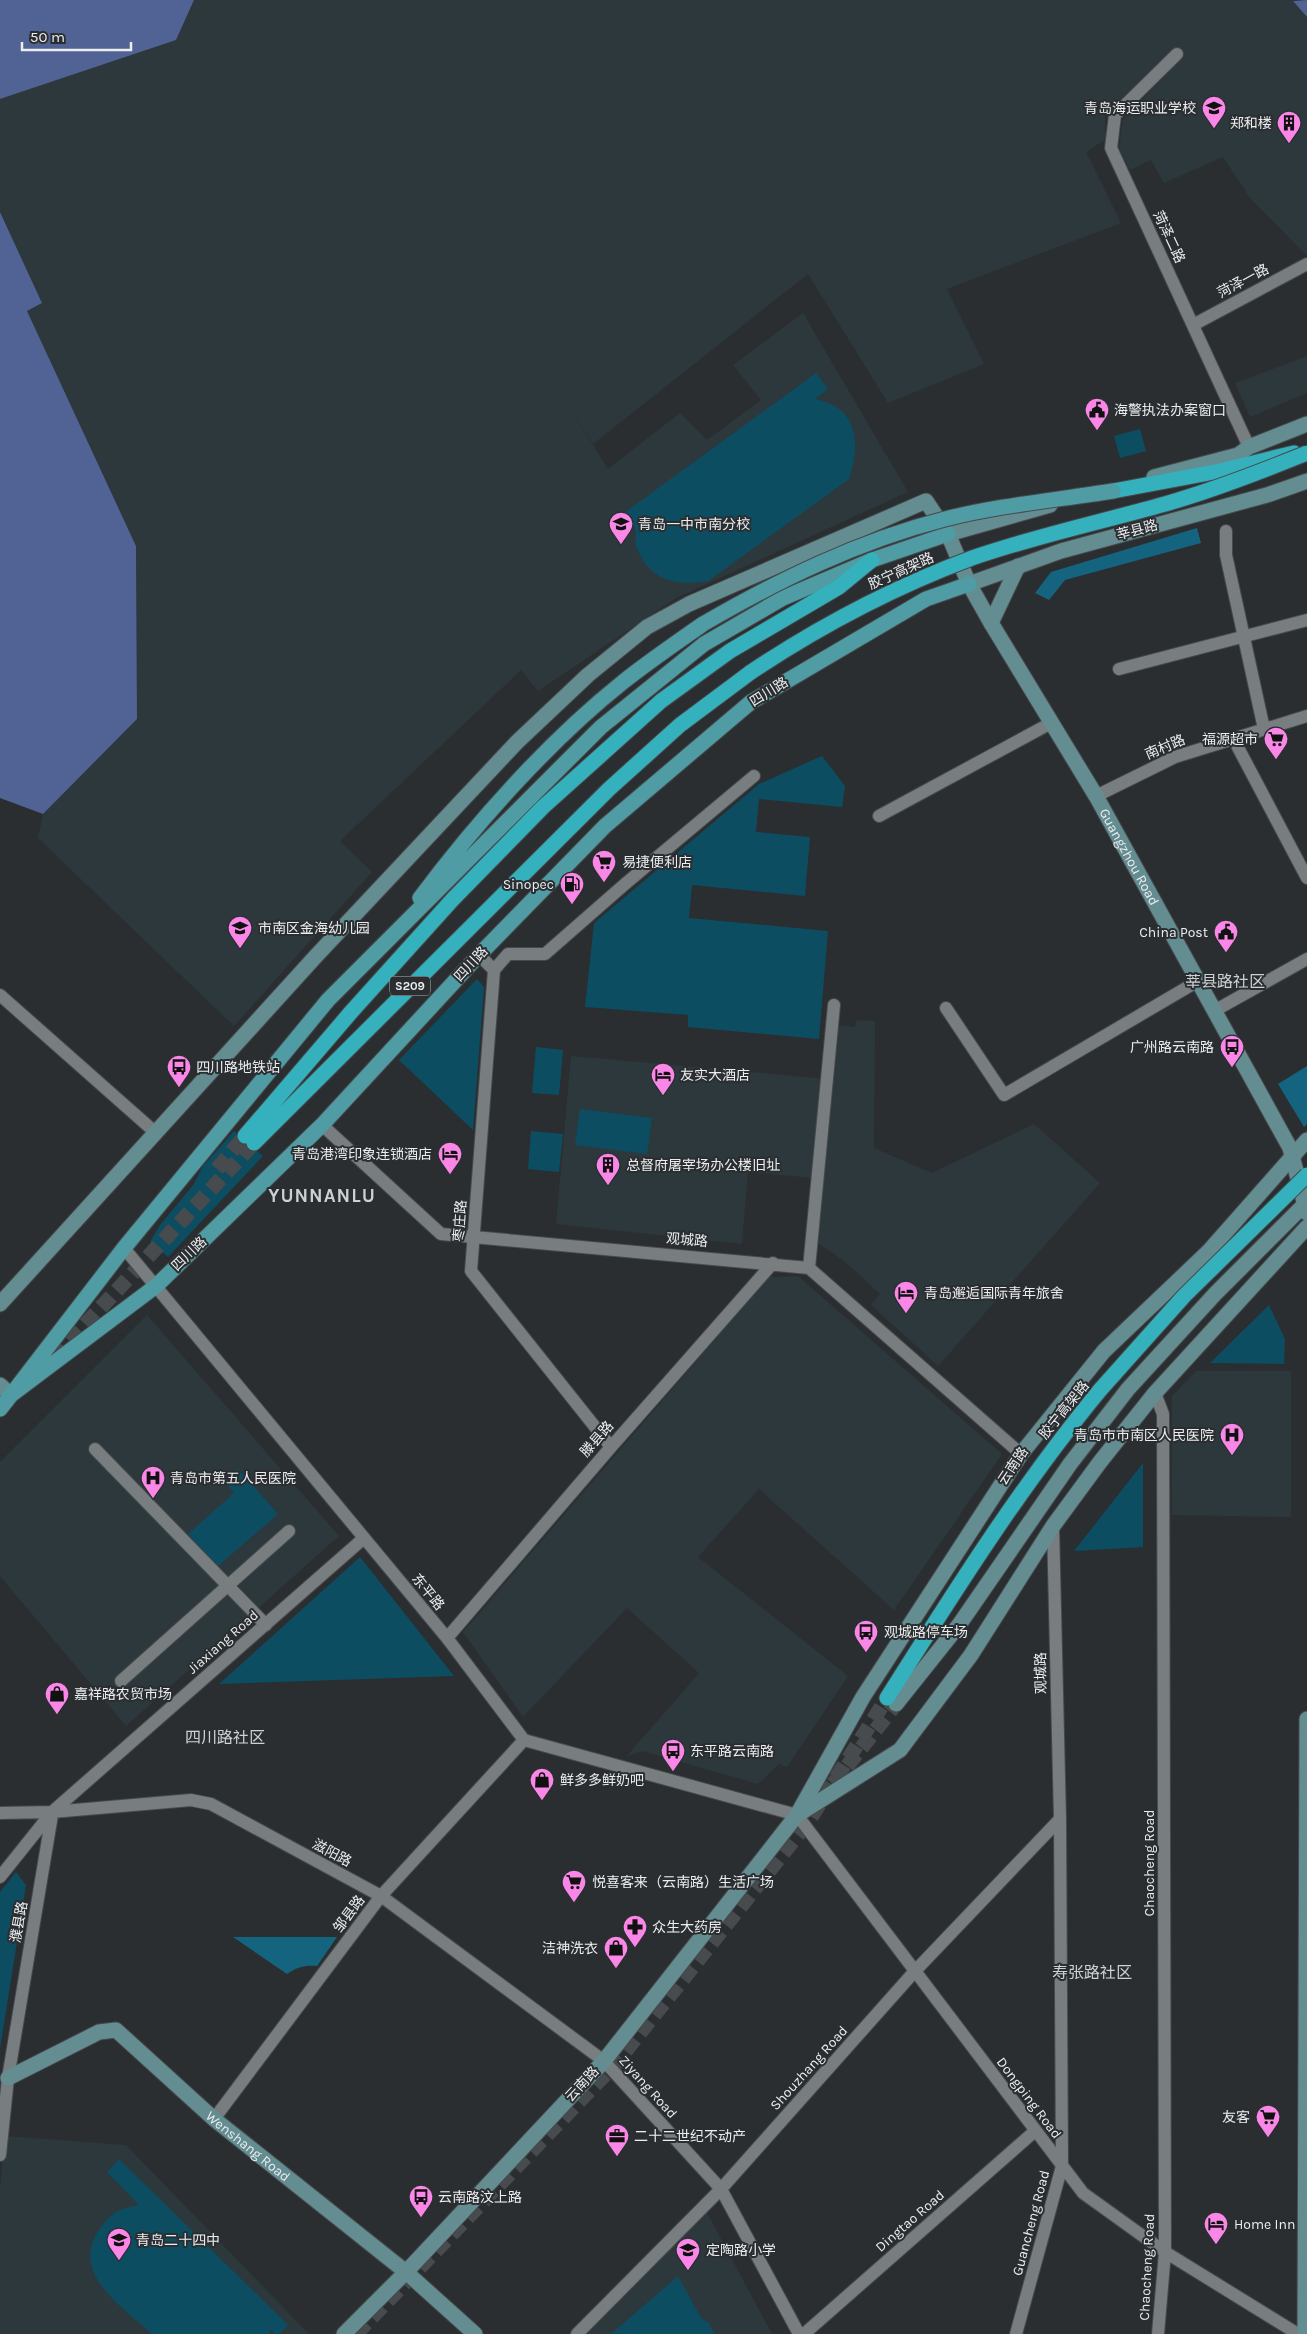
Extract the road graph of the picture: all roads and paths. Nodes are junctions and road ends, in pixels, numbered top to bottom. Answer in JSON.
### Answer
{"nodes":[{"id":1,"x":1177,"y":54,"type":"dead end"},
{"id":2,"x":1307,"y":264,"type":"edge"},
{"id":3,"x":1193,"y":325,"type":"junction"},
{"id":4,"x":1307,"y":424,"type":"edge"},
{"id":5,"x":1249,"y":447,"type":"junction"},
{"id":6,"x":1307,"y":451,"type":"edge"},
{"id":7,"x":1307,"y":481,"type":"edge"},
{"id":8,"x":1113,"y":491,"type":"joint"},
{"id":9,"x":1226,"y":531,"type":"dead end"},
{"id":10,"x":948,"y":534,"type":"junction"},
{"id":11,"x":872,"y":560,"type":"junction"},
{"id":12,"x":1018,"y":566,"type":"junction"},
{"id":13,"x":968,"y":584,"type":"junction"},
{"id":14,"x":1307,"y":620,"type":"edge"},
{"id":15,"x":991,"y":623,"type":"junction"},
{"id":16,"x":1244,"y":637,"type":"junction"},
{"id":17,"x":1119,"y":670,"type":"dead end"},
{"id":18,"x":1307,"y":716,"type":"edge"},
{"id":19,"x":1052,"y":723,"type":"junction"},
{"id":20,"x":1264,"y":729,"type":"junction"},
{"id":21,"x":1233,"y":738,"type":"junction"},
{"id":22,"x":754,"y":776,"type":"dead end"},
{"id":23,"x":1096,"y":796,"type":"junction"},
{"id":24,"x":879,"y":816,"type":"dead end"},
{"id":25,"x":1307,"y":878,"type":"edge"},
{"id":26,"x":393,"y":936,"type":"junction"},
{"id":27,"x":479,"y":956,"type":"junction"},
{"id":28,"x":1307,"y":959,"type":"edge"},
{"id":29,"x":494,"y":970,"type":"junction"},
{"id":30,"x":1198,"y":981,"type":"junction"},
{"id":31,"x":0,"y":995,"type":"edge"},
{"id":32,"x":834,"y":1005,"type":"dead end"},
{"id":33,"x":946,"y":1008,"type":"dead end"},
{"id":34,"x":1214,"y":1011,"type":"junction"},
{"id":35,"x":322,"y":1125,"type":"junction"},
{"id":36,"x":156,"y":1133,"type":"junction"},
{"id":37,"x":1307,"y":1140,"type":"edge"},
{"id":38,"x":1291,"y":1158,"type":"junction"},
{"id":39,"x":1307,"y":1175,"type":"edge"},
{"id":40,"x":1306,"y":1207,"type":"edge"},
{"id":41,"x":1307,"y":1227,"type":"edge"},
{"id":42,"x":474,"y":1236,"type":"junction"},
{"id":43,"x":124,"y":1248,"type":"junction"},
{"id":44,"x":773,"y":1263,"type":"junction"},
{"id":45,"x":809,"y":1268,"type":"junction"},
{"id":46,"x":156,"y":1286,"type":"junction"},
{"id":47,"x":0,"y":1304,"type":"edge"},
{"id":48,"x":5,"y":1390,"type":"edge"},
{"id":49,"x":1155,"y":1393,"type":"junction"},
{"id":50,"x":0,"y":1409,"type":"edge"},
{"id":51,"x":611,"y":1446,"type":"junction"},
{"id":52,"x":95,"y":1449,"type":"dead end"},
{"id":53,"x":1021,"y":1454,"type":"junction"},
{"id":54,"x":1053,"y":1526,"type":"junction"},
{"id":55,"x":289,"y":1532,"type":"dead end"},
{"id":56,"x":364,"y":1538,"type":"junction"},
{"id":57,"x":227,"y":1585,"type":"junction"},
{"id":58,"x":266,"y":1625,"type":"junction"},
{"id":59,"x":447,"y":1638,"type":"junction"},
{"id":60,"x":121,"y":1681,"type":"dead end"},
{"id":61,"x":892,"y":1701,"type":"joint"},
{"id":62,"x":1307,"y":1719,"type":"edge"},
{"id":63,"x":524,"y":1740,"type":"junction"},
{"id":64,"x":52,"y":1812,"type":"junction"},
{"id":65,"x":0,"y":1813,"type":"edge"},
{"id":66,"x":797,"y":1815,"type":"junction"},
{"id":67,"x":1060,"y":1819,"type":"junction"},
{"id":68,"x":0,"y":1877,"type":"edge"},
{"id":69,"x":381,"y":1896,"type":"junction"},
{"id":70,"x":915,"y":1971,"type":"junction"},
{"id":71,"x":604,"y":2061,"type":"junction"},
{"id":72,"x":8,"y":2078,"type":"junction"},
{"id":73,"x":214,"y":2118,"type":"junction"},
{"id":74,"x":1035,"y":2131,"type":"junction"},
{"id":75,"x":0,"y":2155,"type":"edge"},
{"id":76,"x":1062,"y":2166,"type":"junction"},
{"id":77,"x":721,"y":2189,"type":"junction"},
{"id":78,"x":1165,"y":2252,"type":"junction"},
{"id":79,"x":406,"y":2272,"type":"junction"},
{"id":80,"x":344,"y":2334,"type":"edge"},
{"id":81,"x":474,"y":2334,"type":"edge"},
{"id":82,"x":577,"y":2334,"type":"edge"},
{"id":83,"x":799,"y":2334,"type":"edge"},
{"id":84,"x":804,"y":2334,"type":"edge"},
{"id":85,"x":1016,"y":2334,"type":"edge"},
{"id":86,"x":1158,"y":2334,"type":"edge"},
{"id":87,"x":1298,"y":2334,"type":"edge"},
{"id":88,"x":1305,"y":2334,"type":"edge"}],
"edges":[{"from":1,"to":3,"type":"street","name":"菏泽二路"},
{"from":2,"to":3,"type":"street","name":"菏泽一路"},
{"from":3,"to":5,"type":"street","name":"菏泽二路"},
{"from":4,"to":5,"type":"main road"},
{"from":5,"to":10,"type":"main road"},
{"from":6,"to":8,"type":"highway"},
{"from":6,"to":11,"type":"highway","name":"胶宁高架路","number":"S209","bridge":true},
{"from":7,"to":12,"type":"main road","name":"莘县路"},
{"from":8,"to":26,"type":"main road","bridge":true},
{"from":9,"to":16,"type":"street"},
{"from":10,"to":11,"type":"main road"},
{"from":10,"to":13,"type":"main road","name":"Guangzhou Road"},
{"from":10,"to":36,"type":"main road","name":"Guangzhou Road"},
{"from":11,"to":26,"type":"main road"},
{"from":12,"to":13,"type":"main road","name":"莘县路"},
{"from":12,"to":15,"type":"main road"},
{"from":13,"to":15,"type":"main road","name":"Guangzhou Road"},
{"from":13,"to":27,"type":"main road","name":"四川路"},
{"from":14,"to":16,"type":"street"},
{"from":15,"to":19,"type":"main road","name":"Guangzhou Road"},
{"from":16,"to":17,"type":"street"},
{"from":16,"to":20,"type":"street"},
{"from":18,"to":20,"type":"street","name":"南村路"},
{"from":19,"to":23,"type":"main road","name":"Guangzhou Road"},
{"from":19,"to":24,"type":"street"},
{"from":20,"to":21,"type":"street","name":"南村路"},
{"from":21,"to":23,"type":"street","name":"南村路"},
{"from":21,"to":25,"type":"street"},
{"from":22,"to":29,"type":"street"},
{"from":23,"to":30,"type":"main road","name":"Guangzhou Road"},
{"from":26,"to":43,"type":"main road"},
{"from":27,"to":29,"type":"street"},
{"from":27,"to":35,"type":"main road","name":"四川路"},
{"from":28,"to":34,"type":"street"},
{"from":29,"to":42,"type":"street","name":"枣庄路"},
{"from":30,"to":33,"type":"street"},
{"from":30,"to":34,"type":"main road","name":"Guangzhou Road"},
{"from":31,"to":36,"type":"street"},
{"from":32,"to":45,"type":"street"},
{"from":34,"to":38,"type":"main road","name":"Guangzhou Road"},
{"from":35,"to":42,"type":"street","name":"观城路"},
{"from":35,"to":46,"type":"main road","name":"四川路"},
{"from":36,"to":47,"type":"main road"},
{"from":37,"to":38,"type":"main road","name":"云南路"},
{"from":38,"to":40,"type":"main road","name":"Guangzhou Road"},
{"from":38,"to":53,"type":"main road","name":"云南路"},
{"from":39,"to":61,"type":"highway","name":"胶宁高架路","bridge":true},
{"from":40,"to":61,"type":"main road"},
{"from":41,"to":49,"type":"main road","name":"云南路"},
{"from":42,"to":44,"type":"street","name":"观城路"},
{"from":42,"to":51,"type":"street","name":"枣庄路"},
{"from":43,"to":46,"type":"street","name":"东平路"},
{"from":43,"to":48,"type":"main road"},
{"from":44,"to":45,"type":"street","name":"观城路"},
{"from":44,"to":51,"type":"street","name":"滕县路"},
{"from":45,"to":53,"type":"street"},
{"from":46,"to":48,"type":"main road","name":"四川路"},
{"from":46,"to":56,"type":"street","name":"东平路"},
{"from":48,"to":50,"type":"main road","name":"四川路"},
{"from":49,"to":54,"type":"main road","name":"云南路"},
{"from":49,"to":78,"type":"street","name":"Chaocheng Road"},
{"from":51,"to":59,"type":"street","name":"滕县路"},
{"from":52,"to":57,"type":"street"},
{"from":53,"to":66,"type":"main road","name":"云南路"},
{"from":54,"to":66,"type":"main road","name":"云南路"},
{"from":54,"to":67,"type":"street","name":"观城路"},
{"from":55,"to":57,"type":"street"},
{"from":56,"to":58,"type":"street","name":"Jiaxiang Road"},
{"from":56,"to":59,"type":"street","name":"东平路"},
{"from":57,"to":58,"type":"street"},
{"from":57,"to":60,"type":"street"},
{"from":58,"to":64,"type":"street","name":"Jiaxiang Road"},
{"from":59,"to":63,"type":"street","name":"东平路"},
{"from":62,"to":88,"type":"main road"},
{"from":63,"to":66,"type":"street"},
{"from":63,"to":69,"type":"street","name":"邹县路"},
{"from":64,"to":65,"type":"street","name":"滋阳路"},
{"from":64,"to":68,"type":"street","name":"Jiaxiang Road"},
{"from":64,"to":69,"type":"street","name":"滋阳路"},
{"from":64,"to":72,"type":"street","name":"濮县路"},
{"from":66,"to":70,"type":"street","name":"Dongping Road"},
{"from":66,"to":71,"type":"main road","name":"云南路"},
{"from":67,"to":70,"type":"street","name":"Shouzhang Road"},
{"from":67,"to":76,"type":"street","name":"Guancheng Road"},
{"from":69,"to":71,"type":"street","name":"滋阳路"},
{"from":69,"to":73,"type":"street","name":"邹县路"},
{"from":70,"to":74,"type":"street","name":"Dongping Road"},
{"from":70,"to":77,"type":"street","name":"Shouzhang Road"},
{"from":71,"to":77,"type":"street","name":"Ziyang Road"},
{"from":71,"to":79,"type":"main road","name":"云南路"},
{"from":72,"to":73,"type":"main road","name":"Wenshang Road"},
{"from":72,"to":75,"type":"street","name":"濮县路"},
{"from":73,"to":79,"type":"main road","name":"Wenshang Road"},
{"from":74,"to":76,"type":"street","name":"Dongping Road"},
{"from":74,"to":84,"type":"street","name":"Dingtao Road"},
{"from":76,"to":78,"type":"street","name":"Dongping Road"},
{"from":76,"to":85,"type":"street","name":"Guancheng Road"},
{"from":77,"to":82,"type":"street","name":"Shouzhang Road"},
{"from":77,"to":83,"type":"street","name":"Ziyang Road"},
{"from":78,"to":86,"type":"street","name":"Chaocheng Road"},
{"from":78,"to":87,"type":"street","name":"Dongping Road"},
{"from":79,"to":80,"type":"main road","name":"云南路"},
{"from":79,"to":81,"type":"main road","name":"Wenshang Road"}]}
